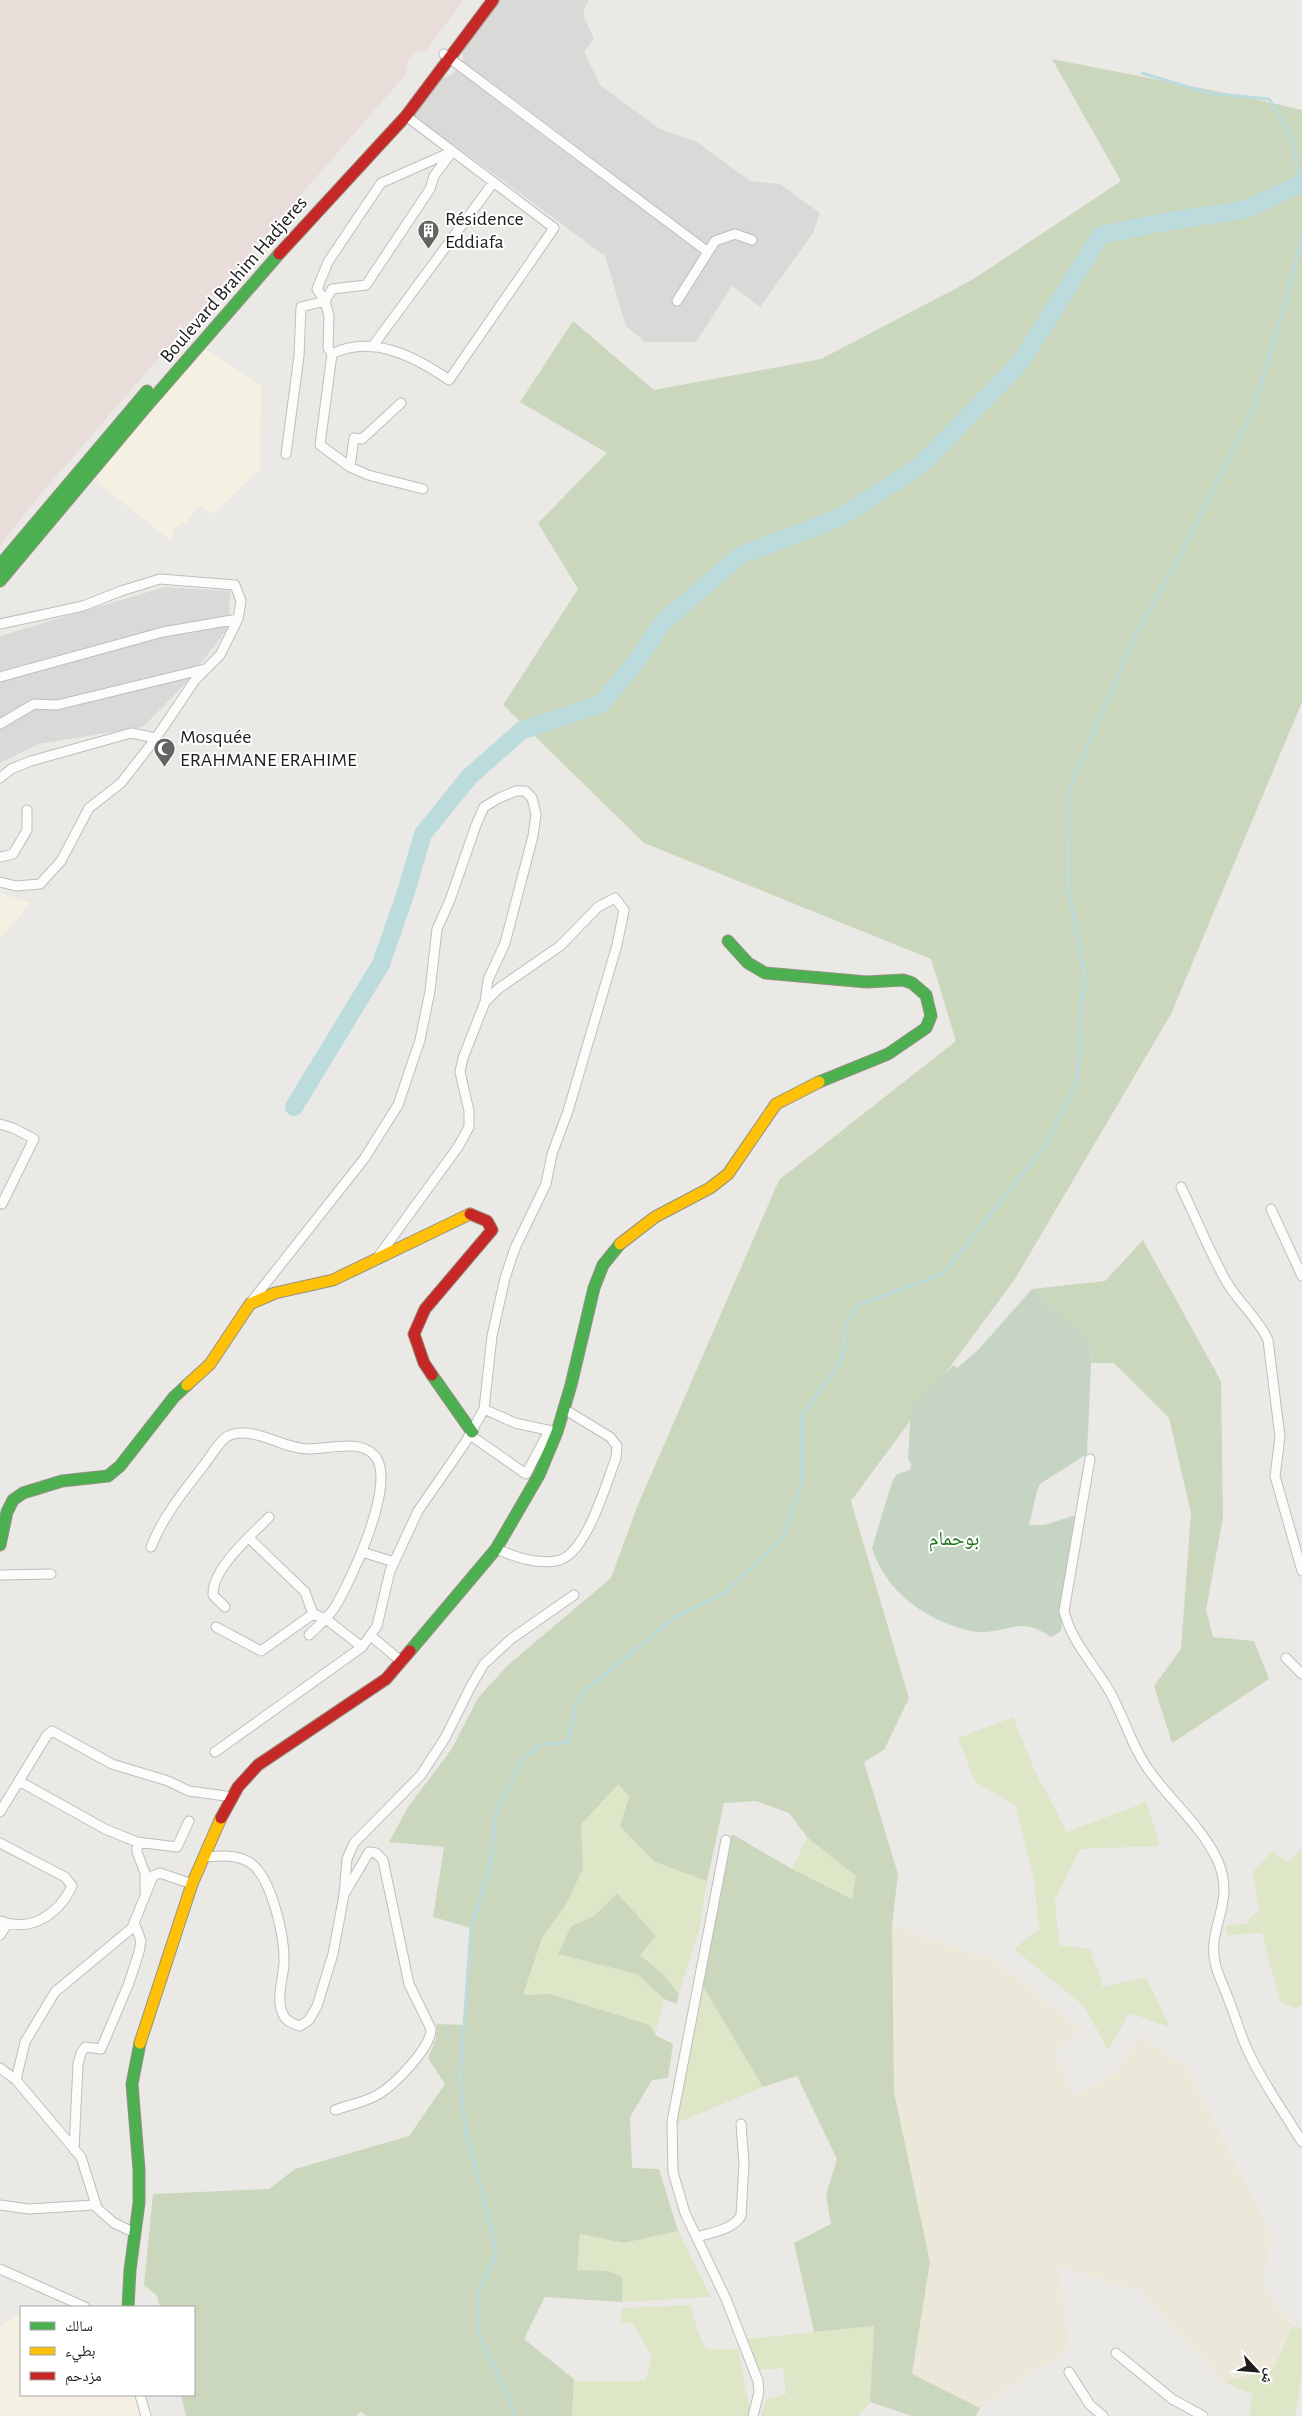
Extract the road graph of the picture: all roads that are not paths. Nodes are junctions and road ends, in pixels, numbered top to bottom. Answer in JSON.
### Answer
{"nodes":[{"id":1,"x":482,"y":0,"type":"edge"},
{"id":2,"x":493,"y":0,"type":"edge"},
{"id":3,"x":447,"y":56,"type":"junction"},
{"id":4,"x":406,"y":116,"type":"junction"},
{"id":5,"x":451,"y":152,"type":"junction"},
{"id":6,"x":492,"y":183,"type":"junction"},
{"id":7,"x":752,"y":240,"type":"dead end"},
{"id":8,"x":708,"y":252,"type":"junction"},
{"id":9,"x":325,"y":300,"type":"junction"},
{"id":10,"x":677,"y":301,"type":"dead end"},
{"id":11,"x":372,"y":347,"type":"junction"},
{"id":12,"x":332,"y":354,"type":"junction"},
{"id":13,"x":401,"y":403,"type":"dead end"},
{"id":14,"x":286,"y":454,"type":"dead end"},
{"id":15,"x":350,"y":467,"type":"junction"},
{"id":16,"x":423,"y":489,"type":"dead end"},
{"id":17,"x":0,"y":565,"type":"edge"},
{"id":18,"x":0,"y":581,"type":"edge"},
{"id":19,"x":238,"y":619,"type":"junction"},
{"id":20,"x":0,"y":624,"type":"edge"},
{"id":21,"x":208,"y":669,"type":"junction"},
{"id":22,"x":0,"y":677,"type":"edge"},
{"id":23,"x":0,"y":724,"type":"edge"},
{"id":24,"x":156,"y":738,"type":"junction"},
{"id":25,"x":0,"y":778,"type":"edge"},
{"id":26,"x":27,"y":810,"type":"dead end"},
{"id":27,"x":0,"y":858,"type":"edge"},
{"id":28,"x":0,"y":882,"type":"edge"},
{"id":29,"x":728,"y":941,"type":"dead end"},
{"id":30,"x":485,"y":1002,"type":"junction"},
{"id":31,"x":0,"y":1124,"type":"edge"},
{"id":32,"x":1181,"y":1187,"type":"dead end"},
{"id":33,"x":0,"y":1203,"type":"edge"},
{"id":34,"x":1271,"y":1209,"type":"dead end"},
{"id":35,"x":378,"y":1258,"type":"junction"},
{"id":36,"x":1302,"y":1276,"type":"edge"},
{"id":37,"x":250,"y":1304,"type":"junction"},
{"id":38,"x":484,"y":1409,"type":"junction"},
{"id":39,"x":564,"y":1409,"type":"junction"},
{"id":40,"x":553,"y":1431,"type":"junction"},
{"id":41,"x":471,"y":1434,"type":"junction"},
{"id":42,"x":1090,"y":1459,"type":"dead end"},
{"id":43,"x":526,"y":1474,"type":"junction"},
{"id":44,"x":536,"y":1481,"type":"junction"},
{"id":45,"x":270,"y":1517,"type":"dead end"},
{"id":46,"x":249,"y":1538,"type":"junction"},
{"id":47,"x":0,"y":1545,"type":"edge"},
{"id":48,"x":151,"y":1547,"type":"dead end"},
{"id":49,"x":496,"y":1550,"type":"junction"},
{"id":50,"x":362,"y":1552,"type":"junction"},
{"id":51,"x":394,"y":1562,"type":"junction"},
{"id":52,"x":1302,"y":1571,"type":"edge"},
{"id":53,"x":51,"y":1574,"type":"dead end"},
{"id":54,"x":0,"y":1575,"type":"edge"},
{"id":55,"x":574,"y":1596,"type":"dead end"},
{"id":56,"x":225,"y":1607,"type":"dead end"},
{"id":57,"x":313,"y":1614,"type":"junction"},
{"id":58,"x":326,"y":1619,"type":"junction"},
{"id":59,"x":216,"y":1626,"type":"dead end"},
{"id":60,"x":309,"y":1635,"type":"dead end"},
{"id":61,"x":371,"y":1636,"type":"junction"},
{"id":62,"x":362,"y":1647,"type":"junction"},
{"id":63,"x":1286,"y":1658,"type":"dead end"},
{"id":64,"x":402,"y":1662,"type":"junction"},
{"id":65,"x":1302,"y":1674,"type":"edge"},
{"id":66,"x":215,"y":1752,"type":"dead end"},
{"id":67,"x":19,"y":1782,"type":"junction"},
{"id":68,"x":233,"y":1796,"type":"junction"},
{"id":69,"x":0,"y":1812,"type":"edge"},
{"id":70,"x":189,"y":1821,"type":"dead end"},
{"id":71,"x":726,"y":1840,"type":"dead end"},
{"id":72,"x":137,"y":1842,"type":"junction"},
{"id":73,"x":0,"y":1843,"type":"edge"},
{"id":74,"x":204,"y":1857,"type":"junction"},
{"id":75,"x":192,"y":1884,"type":"junction"},
{"id":76,"x":145,"y":1894,"type":"junction"},
{"id":77,"x":344,"y":1895,"type":"junction"},
{"id":78,"x":134,"y":1922,"type":"junction"},
{"id":79,"x":4,"y":1923,"type":"edge"},
{"id":80,"x":0,"y":1934,"type":"edge"},
{"id":81,"x":0,"y":2068,"type":"edge"},
{"id":82,"x":16,"y":2080,"type":"junction"},
{"id":83,"x":335,"y":2110,"type":"dead end"},
{"id":84,"x":741,"y":2124,"type":"dead end"},
{"id":85,"x":1302,"y":2142,"type":"edge"},
{"id":86,"x":74,"y":2150,"type":"junction"},
{"id":87,"x":0,"y":2205,"type":"edge"},
{"id":88,"x":94,"y":2205,"type":"junction"},
{"id":89,"x":134,"y":2233,"type":"junction"},
{"id":90,"x":697,"y":2237,"type":"junction"},
{"id":91,"x":0,"y":2269,"type":"edge"},
{"id":92,"x":83,"y":2306,"type":"edge"},
{"id":93,"x":128,"y":2306,"type":"edge"},
{"id":94,"x":1116,"y":2353,"type":"dead end"},
{"id":95,"x":1069,"y":2372,"type":"dead end"},
{"id":96,"x":140,"y":2396,"type":"edge"},
{"id":97,"x":146,"y":2416,"type":"edge"},
{"id":98,"x":753,"y":2416,"type":"edge"},
{"id":99,"x":1103,"y":2416,"type":"edge"},
{"id":100,"x":1203,"y":2416,"type":"edge"}],
"edges":[{"from":1,"to":3,"type":"street"},
{"from":2,"to":3,"type":"street","name":"Boulevard Brahim Hadjeres"},
{"from":3,"to":4,"type":"street","name":"Boulevard Brahim Hadjeres"},
{"from":3,"to":8,"type":"street"},
{"from":3,"to":17,"type":"street"},
{"from":4,"to":5,"type":"street"},
{"from":4,"to":18,"type":"street","name":"Boulevard Brahim Hadjeres"},
{"from":5,"to":6,"type":"street"},
{"from":5,"to":9,"type":"street"},
{"from":5,"to":9,"type":"street"},
{"from":6,"to":11,"type":"street"},
{"from":6,"to":11,"type":"street"},
{"from":7,"to":8,"type":"street"},
{"from":8,"to":10,"type":"street"},
{"from":9,"to":12,"type":"street"},
{"from":9,"to":14,"type":"street"},
{"from":11,"to":12,"type":"street"},
{"from":12,"to":15,"type":"street"},
{"from":13,"to":15,"type":"street"},
{"from":15,"to":16,"type":"street"},
{"from":19,"to":20,"type":"street"},
{"from":19,"to":21,"type":"street"},
{"from":19,"to":22,"type":"street"},
{"from":21,"to":23,"type":"street"},
{"from":21,"to":24,"type":"street"},
{"from":24,"to":25,"type":"street"},
{"from":24,"to":28,"type":"street"},
{"from":26,"to":27,"type":"street"},
{"from":29,"to":39,"type":"street"},
{"from":30,"to":35,"type":"street"},
{"from":30,"to":37,"type":"street"},
{"from":30,"to":38,"type":"street"},
{"from":31,"to":33,"type":"street"},
{"from":32,"to":52,"type":"street"},
{"from":34,"to":36,"type":"street"},
{"from":35,"to":37,"type":"street"},
{"from":35,"to":41,"type":"street"},
{"from":37,"to":47,"type":"street"},
{"from":38,"to":40,"type":"street"},
{"from":38,"to":41,"type":"street"},
{"from":39,"to":40,"type":"street"},
{"from":39,"to":49,"type":"street"},
{"from":40,"to":43,"type":"street"},
{"from":40,"to":44,"type":"street"},
{"from":41,"to":43,"type":"street"},
{"from":41,"to":51,"type":"street"},
{"from":42,"to":85,"type":"street"},
{"from":43,"to":44,"type":"street"},
{"from":44,"to":49,"type":"street"},
{"from":45,"to":46,"type":"street"},
{"from":46,"to":56,"type":"street"},
{"from":46,"to":57,"type":"street"},
{"from":48,"to":50,"type":"street"},
{"from":49,"to":64,"type":"street"},
{"from":50,"to":51,"type":"street"},
{"from":50,"to":58,"type":"street"},
{"from":51,"to":61,"type":"street"},
{"from":53,"to":54,"type":"street"},
{"from":55,"to":77,"type":"street"},
{"from":57,"to":58,"type":"street"},
{"from":57,"to":59,"type":"street"},
{"from":58,"to":60,"type":"street"},
{"from":58,"to":62,"type":"street"},
{"from":61,"to":62,"type":"street"},
{"from":61,"to":64,"type":"street"},
{"from":62,"to":66,"type":"street"},
{"from":63,"to":65,"type":"street"},
{"from":64,"to":68,"type":"street"},
{"from":67,"to":68,"type":"street"},
{"from":67,"to":69,"type":"street"},
{"from":67,"to":72,"type":"street"},
{"from":68,"to":74,"type":"street"},
{"from":70,"to":72,"type":"street"},
{"from":71,"to":90,"type":"street"},
{"from":72,"to":76,"type":"street"},
{"from":73,"to":79,"type":"street"},
{"from":74,"to":75,"type":"street"},
{"from":74,"to":77,"type":"street"},
{"from":75,"to":76,"type":"street"},
{"from":75,"to":89,"type":"street"},
{"from":76,"to":78,"type":"street"},
{"from":77,"to":83,"type":"street"},
{"from":78,"to":82,"type":"street"},
{"from":78,"to":86,"type":"street"},
{"from":79,"to":80,"type":"street"},
{"from":81,"to":82,"type":"street"},
{"from":82,"to":86,"type":"street"},
{"from":84,"to":90,"type":"street"},
{"from":86,"to":88,"type":"street"},
{"from":87,"to":88,"type":"street"},
{"from":88,"to":89,"type":"street"},
{"from":89,"to":93,"type":"street"},
{"from":90,"to":98,"type":"street"},
{"from":91,"to":92,"type":"street"},
{"from":94,"to":100,"type":"street"},
{"from":95,"to":99,"type":"street"},
{"from":96,"to":97,"type":"street"}]}
